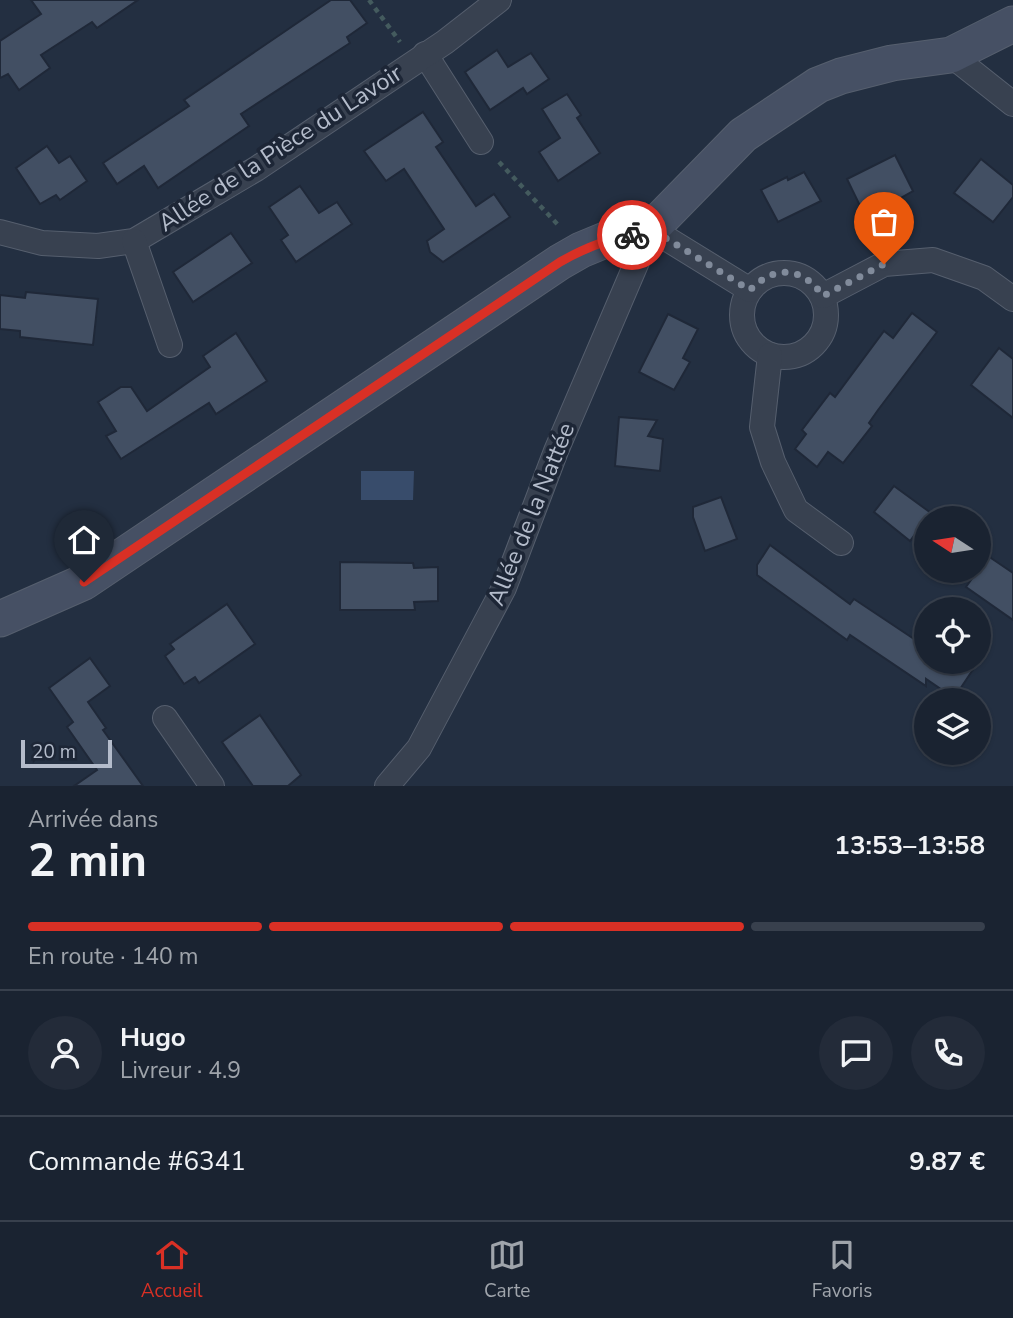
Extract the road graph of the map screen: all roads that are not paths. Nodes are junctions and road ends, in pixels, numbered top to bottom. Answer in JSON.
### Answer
{"nodes":[{"id":1,"x":499,"y":0,"type":"edge"},
{"id":2,"x":1013,"y":24,"type":"edge"},
{"id":3,"x":951,"y":55,"type":"junction"},
{"id":4,"x":420,"y":58,"type":"junction"},
{"id":5,"x":1013,"y":104,"type":"edge"},
{"id":6,"x":481,"y":142,"type":"road end"},
{"id":7,"x":651,"y":229,"type":"junction"},
{"id":8,"x":0,"y":232,"type":"edge"},
{"id":9,"x":134,"y":241,"type":"junction"},
{"id":10,"x":750,"y":290,"type":"junction"},
{"id":11,"x":823,"y":296,"type":"junction"},
{"id":12,"x":1013,"y":299,"type":"edge"},
{"id":13,"x":170,"y":345,"type":"dead end"},
{"id":14,"x":770,"y":355,"type":"junction"},
{"id":15,"x":841,"y":543,"type":"dead end"},
{"id":16,"x":0,"y":620,"type":"edge"},
{"id":17,"x":165,"y":718,"type":"dead end"},
{"id":18,"x":212,"y":786,"type":"edge"},
{"id":19,"x":387,"y":786,"type":"edge"}],
"edges":[{"from":1,"to":4,"type":"street","name":"Allée de la Pièce du Lavoir"},
{"from":2,"to":3,"type":"street"},
{"from":3,"to":5,"type":"street"},
{"from":3,"to":7,"type":"street"},
{"from":4,"to":6,"type":"street","name":"Allée de la Pièce du Lavoir"},
{"from":4,"to":9,"type":"street","name":"Allée de la Pièce du Lavoir"},
{"from":7,"to":10,"type":"street"},
{"from":7,"to":16,"type":"street"},
{"from":7,"to":19,"type":"street","name":"Allée de la Nattée"},
{"from":8,"to":9,"type":"street","name":"Allée de la Pièce du Lavoir"},
{"from":9,"to":13,"type":"street","name":"Allée de la Pièce du Lavoir"},
{"from":10,"to":11,"type":"street"},
{"from":10,"to":14,"type":"street"},
{"from":11,"to":12,"type":"street"},
{"from":11,"to":14,"type":"street"},
{"from":14,"to":15,"type":"street"},
{"from":17,"to":18,"type":"street"}]}
